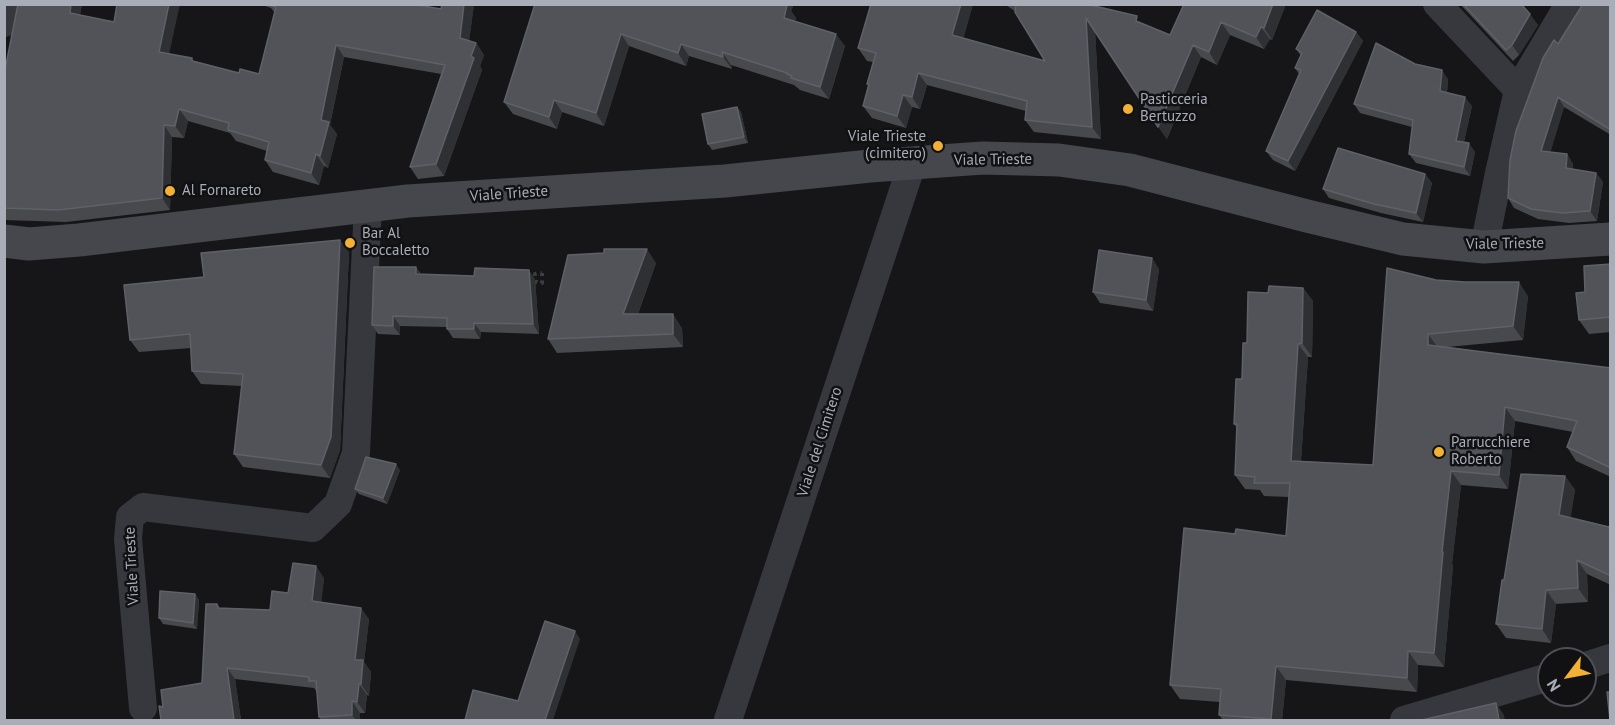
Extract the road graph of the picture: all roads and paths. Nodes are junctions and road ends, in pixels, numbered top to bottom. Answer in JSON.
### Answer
{"nodes":[{"id":1,"x":8,"y":4,"type":"edge"},
{"id":2,"x":1437,"y":4,"type":"edge"},
{"id":3,"x":1569,"y":4,"type":"edge"},
{"id":4,"x":4,"y":23,"type":"edge"},
{"id":5,"x":1518,"y":90,"type":"junction"},
{"id":6,"x":912,"y":164,"type":"junction"},
{"id":7,"x":368,"y":205,"type":"junction"},
{"id":8,"x":1611,"y":239,"type":"edge"},
{"id":9,"x":4,"y":241,"type":"edge"},
{"id":10,"x":1484,"y":247,"type":"junction"},
{"id":11,"x":1537,"y":681,"type":"edge"},
{"id":12,"x":143,"y":708,"type":"dead end"},
{"id":13,"x":728,"y":720,"type":"edge"},
{"id":14,"x":1404,"y":720,"type":"edge"}],
"edges":[{"from":1,"to":4,"type":"street"},
{"from":2,"to":5,"type":"street"},
{"from":3,"to":5,"type":"street"},
{"from":5,"to":10,"type":"street"},
{"from":6,"to":7,"type":"main road","name":"Viale Trieste"},
{"from":6,"to":10,"type":"main road","name":"Viale Trieste"},
{"from":6,"to":13,"type":"street","name":"Viale del Cimitero"},
{"from":7,"to":9,"type":"main road","name":"Viale Trieste"},
{"from":7,"to":12,"type":"street","name":"Viale Trieste"},
{"from":8,"to":10,"type":"main road","name":"Viale Trieste"},
{"from":11,"to":14,"type":"street"}]}
